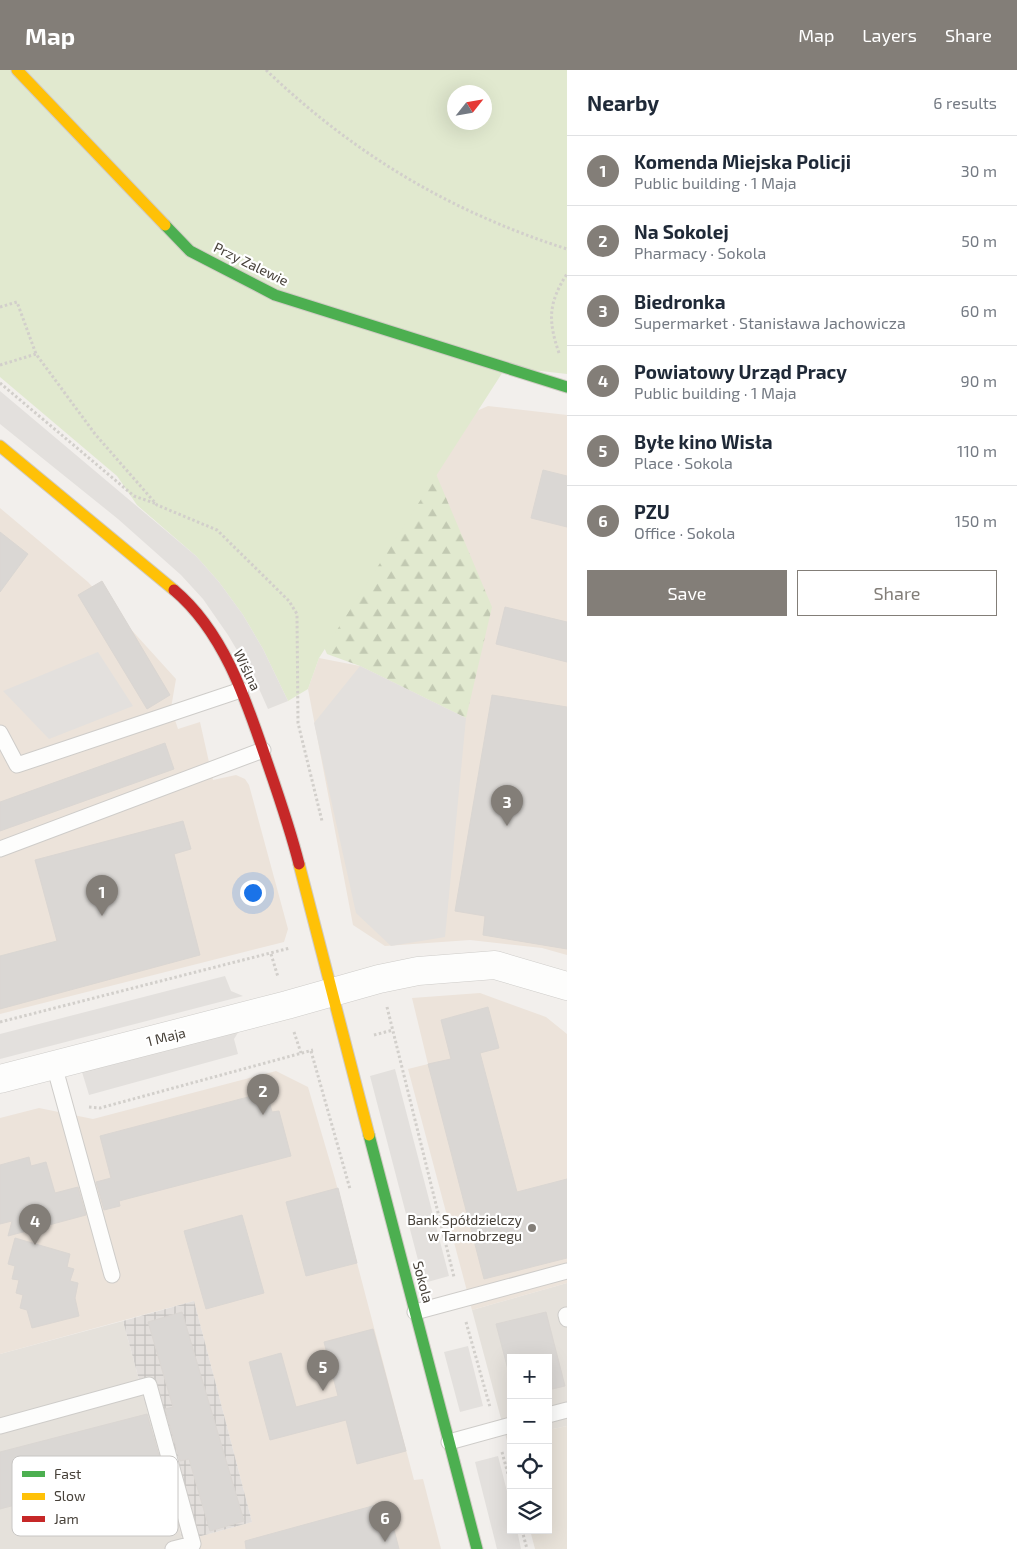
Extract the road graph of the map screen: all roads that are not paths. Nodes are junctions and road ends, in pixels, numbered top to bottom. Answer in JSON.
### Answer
{"nodes":[{"id":1,"x":17,"y":70,"type":"edge"},
{"id":2,"x":567,"y":387,"type":"edge"},
{"id":3,"x":0,"y":446,"type":"edge"},
{"id":4,"x":241,"y":690,"type":"junction"},
{"id":5,"x":0,"y":733,"type":"edge"},
{"id":6,"x":263,"y":750,"type":"junction"},
{"id":7,"x":0,"y":849,"type":"edge"},
{"id":8,"x":567,"y":986,"type":"edge"},
{"id":9,"x":332,"y":993,"type":"junction"},
{"id":10,"x":54,"y":1066,"type":"junction"},
{"id":11,"x":0,"y":1079,"type":"edge"},
{"id":12,"x":567,"y":1271,"type":"edge"},
{"id":13,"x":112,"y":1275,"type":"dead end"},
{"id":14,"x":415,"y":1312,"type":"junction"},
{"id":15,"x":567,"y":1410,"type":"edge"},
{"id":16,"x":552,"y":1414,"type":"edge"},
{"id":17,"x":0,"y":1426,"type":"edge"},
{"id":18,"x":504,"y":1427,"type":"edge"},
{"id":19,"x":449,"y":1442,"type":"junction"},
{"id":20,"x":169,"y":1456,"type":"edge"},
{"id":21,"x":178,"y":1489,"type":"edge"},
{"id":22,"x":173,"y":1549,"type":"edge"},
{"id":23,"x":477,"y":1549,"type":"edge"}],
"edges":[{"from":1,"to":2,"type":"street","name":"Przy Zalewie"},
{"from":3,"to":4,"type":"street","name":"Wiślna"},
{"from":4,"to":5,"type":"lane"},
{"from":4,"to":6,"type":"street","name":"Wiślna"},
{"from":6,"to":7,"type":"lane"},
{"from":6,"to":9,"type":"street","name":"Wiślna"},
{"from":8,"to":9,"type":"street","name":"1 Maja"},
{"from":9,"to":10,"type":"street","name":"1 Maja"},
{"from":9,"to":14,"type":"street","name":"Sokola"},
{"from":10,"to":11,"type":"street","name":"1 Maja"},
{"from":10,"to":13,"type":"lane"},
{"from":12,"to":14,"type":"lane"},
{"from":14,"to":19,"type":"street","name":"Sokola"},
{"from":15,"to":16,"type":"lane"},
{"from":17,"to":20,"type":"lane"},
{"from":18,"to":19,"type":"lane"},
{"from":19,"to":23,"type":"street","name":"Sokola"},
{"from":21,"to":22,"type":"lane"}]}
